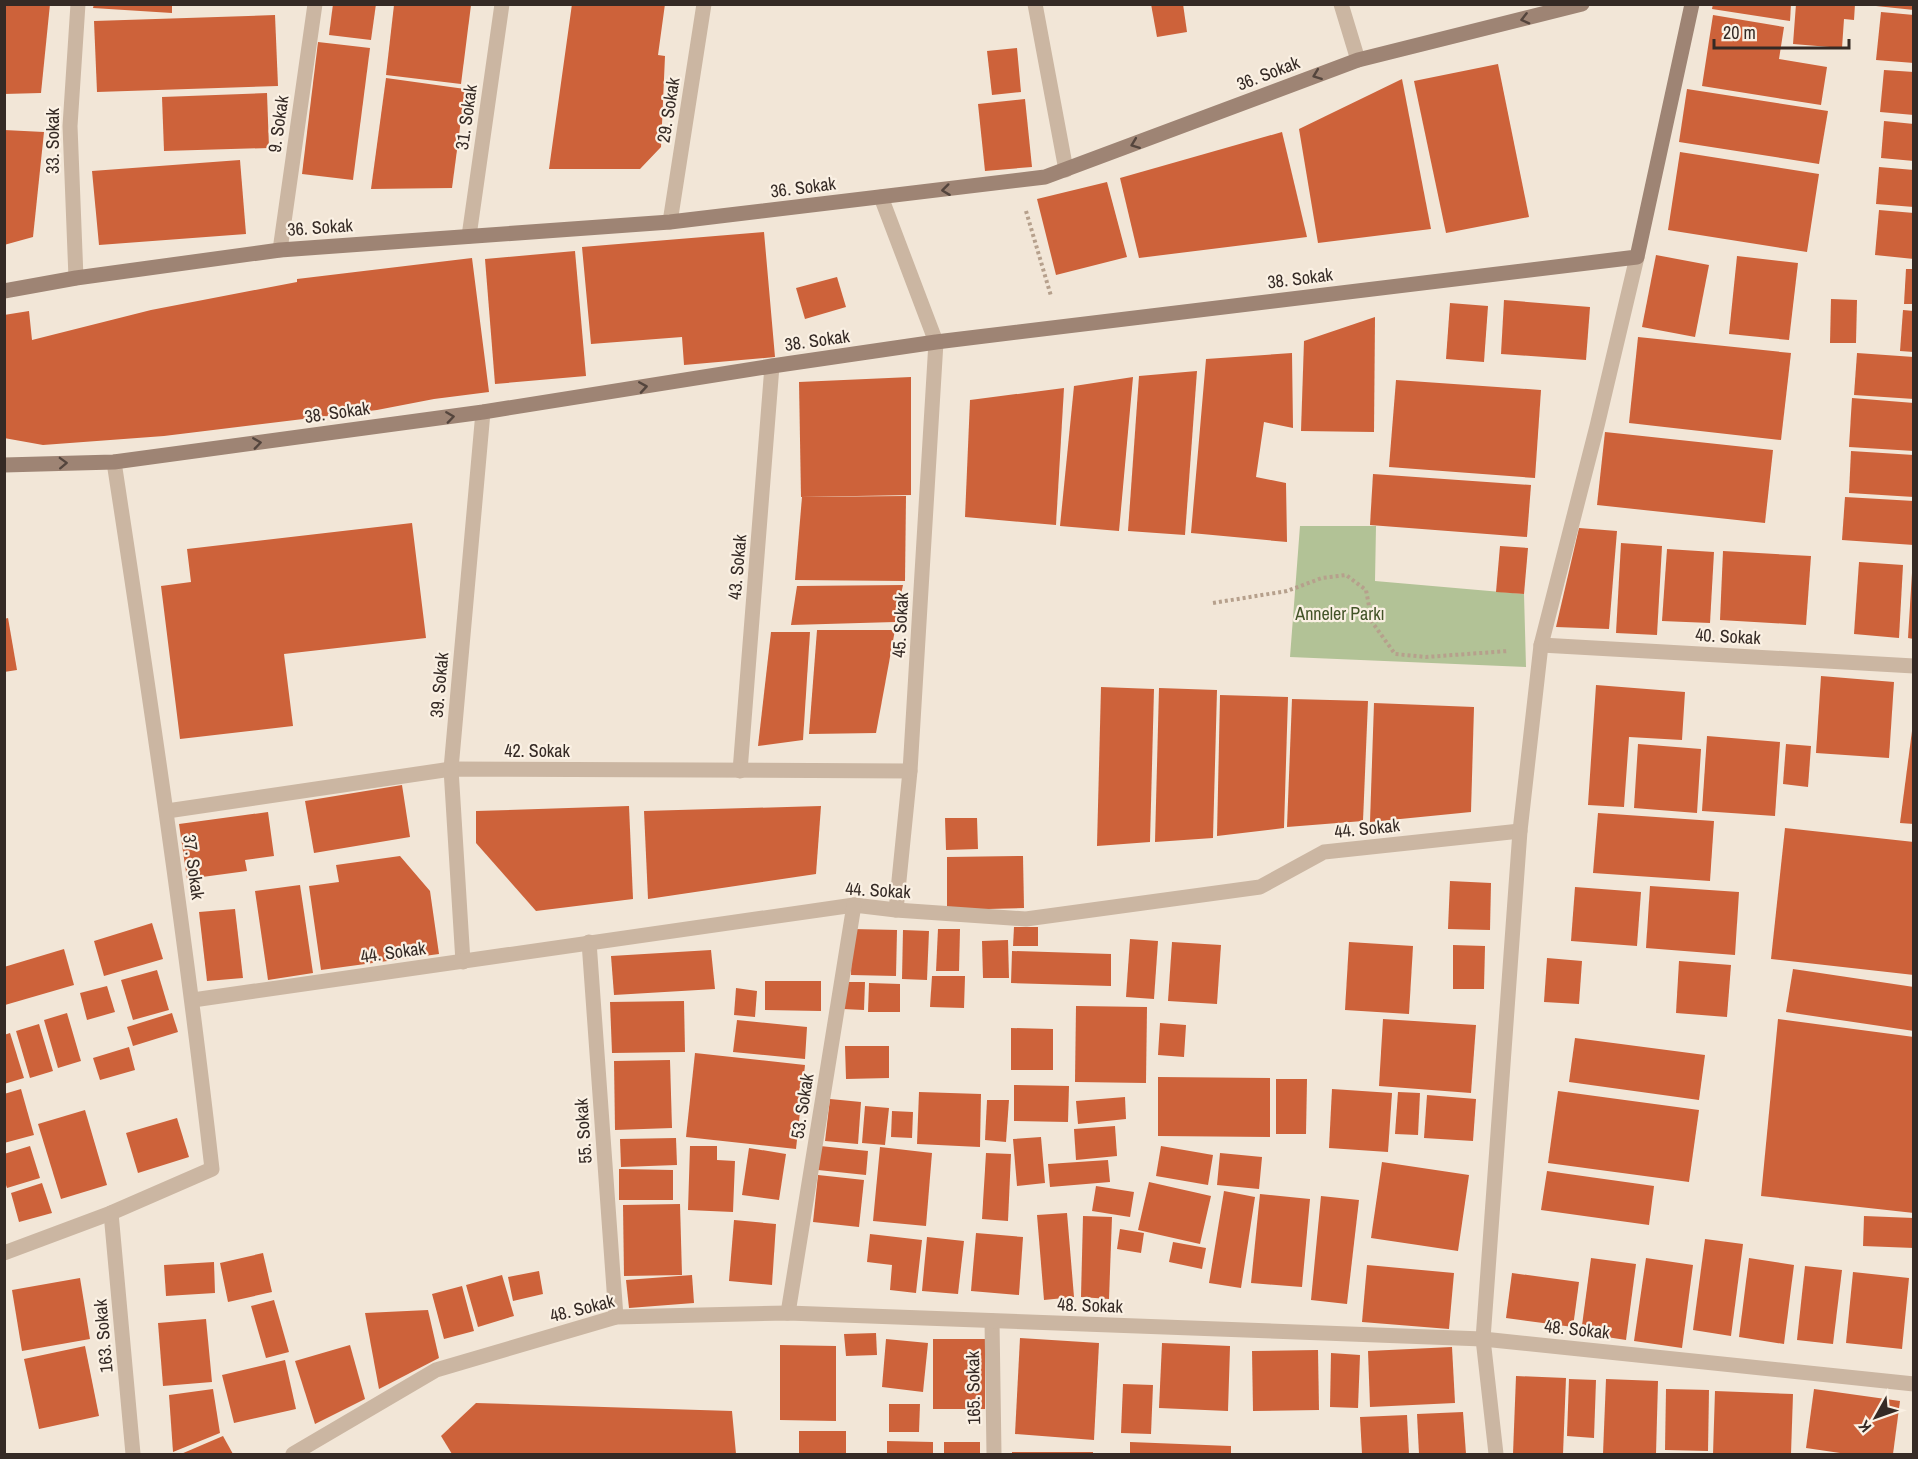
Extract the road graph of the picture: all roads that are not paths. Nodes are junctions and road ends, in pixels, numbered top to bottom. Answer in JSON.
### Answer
{"nodes":[{"id":1,"x":78,"y":4,"type":"edge"},
{"id":2,"x":315,"y":4,"type":"edge"},
{"id":3,"x":502,"y":4,"type":"edge"},
{"id":4,"x":704,"y":4,"type":"edge"},
{"id":5,"x":1035,"y":4,"type":"edge"},
{"id":6,"x":1341,"y":4,"type":"edge"},
{"id":7,"x":1582,"y":4,"type":"edge"},
{"id":8,"x":1692,"y":4,"type":"edge"},
{"id":9,"x":1358,"y":60,"type":"junction"},
{"id":10,"x":1066,"y":170,"type":"junction"},
{"id":11,"x":881,"y":197,"type":"junction"},
{"id":12,"x":670,"y":222,"type":"junction"},
{"id":13,"x":469,"y":236,"type":"junction"},
{"id":14,"x":280,"y":250,"type":"junction"},
{"id":15,"x":1637,"y":257,"type":"junction"},
{"id":16,"x":76,"y":278,"type":"junction"},
{"id":17,"x":4,"y":291,"type":"edge"},
{"id":18,"x":936,"y":342,"type":"junction"},
{"id":19,"x":772,"y":366,"type":"junction"},
{"id":20,"x":483,"y":412,"type":"junction"},
{"id":21,"x":114,"y":462,"type":"junction"},
{"id":22,"x":4,"y":465,"type":"edge"},
{"id":23,"x":1541,"y":645,"type":"junction"},
{"id":24,"x":1914,"y":666,"type":"edge"},
{"id":25,"x":451,"y":769,"type":"junction"},
{"id":26,"x":740,"y":771,"type":"junction"},
{"id":27,"x":910,"y":771,"type":"junction"},
{"id":28,"x":167,"y":811,"type":"junction"},
{"id":29,"x":1520,"y":831,"type":"junction"},
{"id":30,"x":854,"y":905,"type":"junction"},
{"id":31,"x":896,"y":910,"type":"junction"},
{"id":32,"x":589,"y":942,"type":"junction"},
{"id":33,"x":463,"y":962,"type":"junction"},
{"id":34,"x":193,"y":1000,"type":"junction"},
{"id":35,"x":111,"y":1213,"type":"junction"},
{"id":36,"x":4,"y":1253,"type":"edge"},
{"id":37,"x":788,"y":1313,"type":"junction"},
{"id":38,"x":616,"y":1317,"type":"junction"},
{"id":39,"x":992,"y":1321,"type":"junction"},
{"id":40,"x":1484,"y":1338,"type":"junction"},
{"id":41,"x":1914,"y":1384,"type":"edge"},
{"id":42,"x":133,"y":1455,"type":"edge"},
{"id":43,"x":293,"y":1455,"type":"edge"},
{"id":44,"x":994,"y":1455,"type":"edge"},
{"id":45,"x":1496,"y":1455,"type":"edge"}],
"edges":[{"from":1,"to":16,"type":"street","name":"33. Sokak"},
{"from":2,"to":14,"type":"street","name":"9. Sokak"},
{"from":3,"to":13,"type":"street","name":"31. Sokak"},
{"from":4,"to":12,"type":"street","name":"29. Sokak"},
{"from":5,"to":10,"type":"street"},
{"from":6,"to":9,"type":"street"},
{"from":7,"to":9,"type":"main road","name":"36. Sokak","one_way":true},
{"from":8,"to":15,"type":"main road"},
{"from":9,"to":10,"type":"main road","name":"36. Sokak","one_way":true},
{"from":10,"to":11,"type":"main road","name":"36. Sokak","one_way":true},
{"from":11,"to":12,"type":"main road","name":"36. Sokak"},
{"from":11,"to":18,"type":"street"},
{"from":12,"to":13,"type":"main road","name":"36. Sokak"},
{"from":13,"to":14,"type":"main road","name":"36. Sokak"},
{"from":14,"to":16,"type":"main road","name":"36. Sokak"},
{"from":15,"to":18,"type":"main road","name":"38. Sokak"},
{"from":15,"to":23,"type":"street"},
{"from":16,"to":17,"type":"main road","name":"36. Sokak"},
{"from":18,"to":19,"type":"main road","name":"38. Sokak"},
{"from":18,"to":27,"type":"street","name":"45. Sokak"},
{"from":20,"to":19,"type":"main road","name":"38. Sokak","one_way":true},
{"from":19,"to":26,"type":"street","name":"43. Sokak"},
{"from":21,"to":20,"type":"main road","name":"38. Sokak","one_way":true},
{"from":20,"to":25,"type":"street","name":"39. Sokak"},
{"from":22,"to":21,"type":"main road","name":"38. Sokak","one_way":true},
{"from":21,"to":28,"type":"street","name":"37. Sokak"},
{"from":23,"to":24,"type":"street","name":"40. Sokak"},
{"from":23,"to":29,"type":"street"},
{"from":25,"to":26,"type":"street","name":"42. Sokak"},
{"from":25,"to":28,"type":"street","name":"42. Sokak"},
{"from":25,"to":33,"type":"street","name":"39. Sokak"},
{"from":26,"to":27,"type":"street","name":"42. Sokak"},
{"from":27,"to":31,"type":"street","name":"45. Sokak"},
{"from":28,"to":34,"type":"street","name":"37. Sokak"},
{"from":29,"to":31,"type":"street","name":"44. Sokak"},
{"from":29,"to":40,"type":"street"},
{"from":30,"to":31,"type":"street","name":"44. Sokak"},
{"from":30,"to":32,"type":"street","name":"44. Sokak"},
{"from":30,"to":37,"type":"street","name":"53. Sokak"},
{"from":32,"to":33,"type":"street","name":"44. Sokak"},
{"from":32,"to":38,"type":"street","name":"55. Sokak"},
{"from":33,"to":34,"type":"street","name":"44. Sokak"},
{"from":34,"to":35,"type":"street","name":"37. Sokak"},
{"from":35,"to":36,"type":"street"},
{"from":35,"to":42,"type":"street","name":"163. Sokak"},
{"from":37,"to":38,"type":"street","name":"48. Sokak"},
{"from":37,"to":39,"type":"street","name":"48. Sokak"},
{"from":38,"to":43,"type":"street","name":"48. Sokak"},
{"from":39,"to":40,"type":"street","name":"48. Sokak"},
{"from":39,"to":44,"type":"street","name":"165. Sokak"},
{"from":40,"to":41,"type":"street","name":"48. Sokak"},
{"from":40,"to":45,"type":"street"}]}
